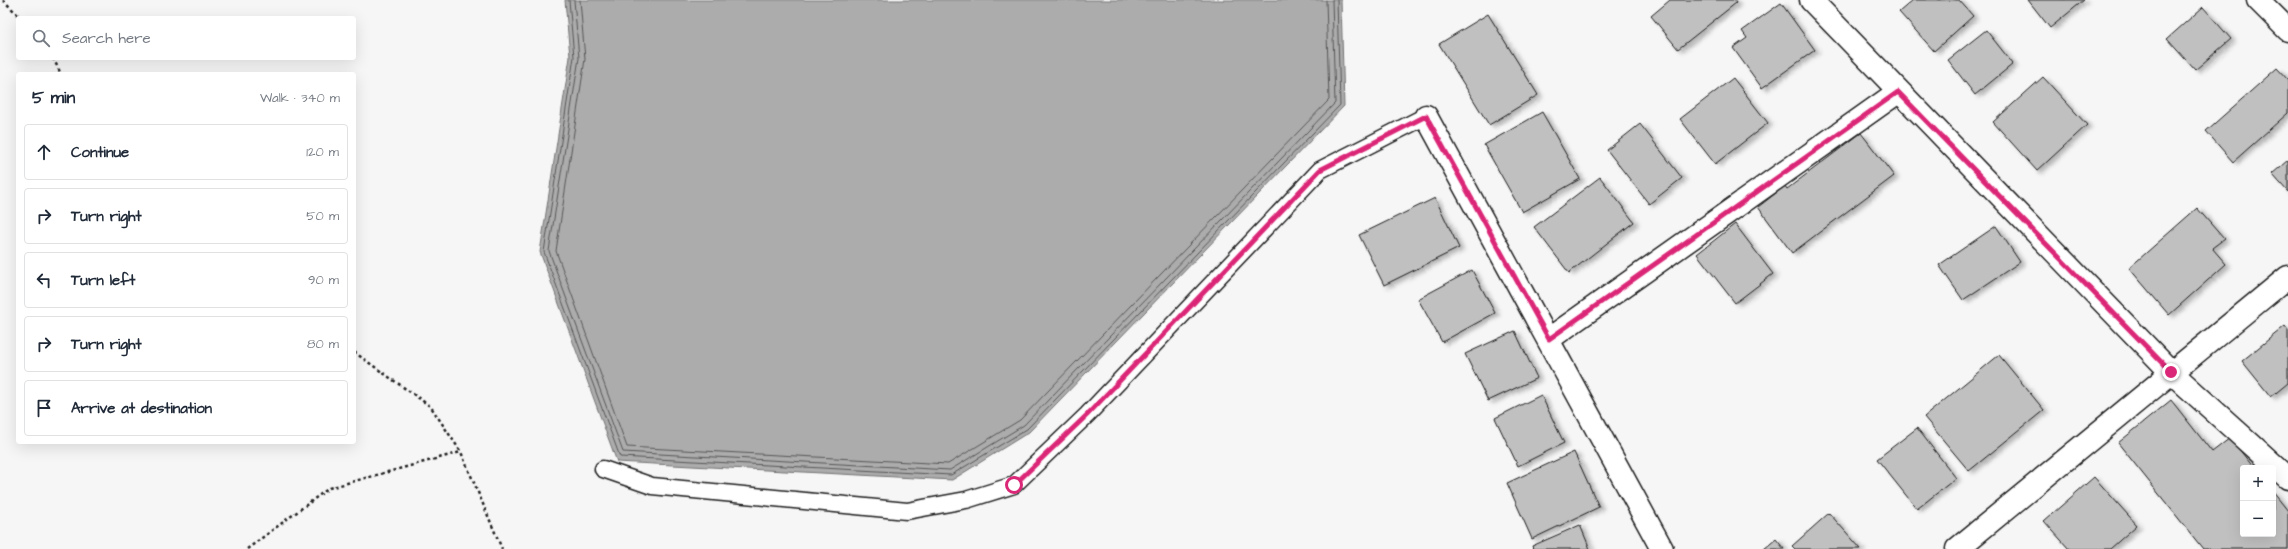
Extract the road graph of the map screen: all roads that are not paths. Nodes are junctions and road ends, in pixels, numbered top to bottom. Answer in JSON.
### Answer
{"nodes":[{"id":1,"x":1811,"y":0,"type":"edge"},
{"id":2,"x":2258,"y":0,"type":"edge"},
{"id":3,"x":2288,"y":30,"type":"edge"},
{"id":4,"x":1898,"y":92,"type":"junction"},
{"id":5,"x":1426,"y":116,"type":"joint"},
{"id":6,"x":2288,"y":277,"type":"edge"},
{"id":7,"x":1549,"y":339,"type":"junction"},
{"id":8,"x":2171,"y":372,"type":"junction"},
{"id":9,"x":603,"y":469,"type":"dead end"},
{"id":10,"x":2288,"y":478,"type":"edge"},
{"id":11,"x":1662,"y":549,"type":"edge"},
{"id":12,"x":1957,"y":549,"type":"edge"}],
"edges":[{"from":1,"to":4,"type":"street"},
{"from":2,"to":3,"type":"street"},
{"from":4,"to":7,"type":"street"},
{"from":4,"to":8,"type":"street"},
{"from":5,"to":7,"type":"street"},
{"from":5,"to":9,"type":"lane"},
{"from":6,"to":8,"type":"street"},
{"from":7,"to":11,"type":"street"},
{"from":8,"to":10,"type":"street"},
{"from":8,"to":12,"type":"street"}]}
